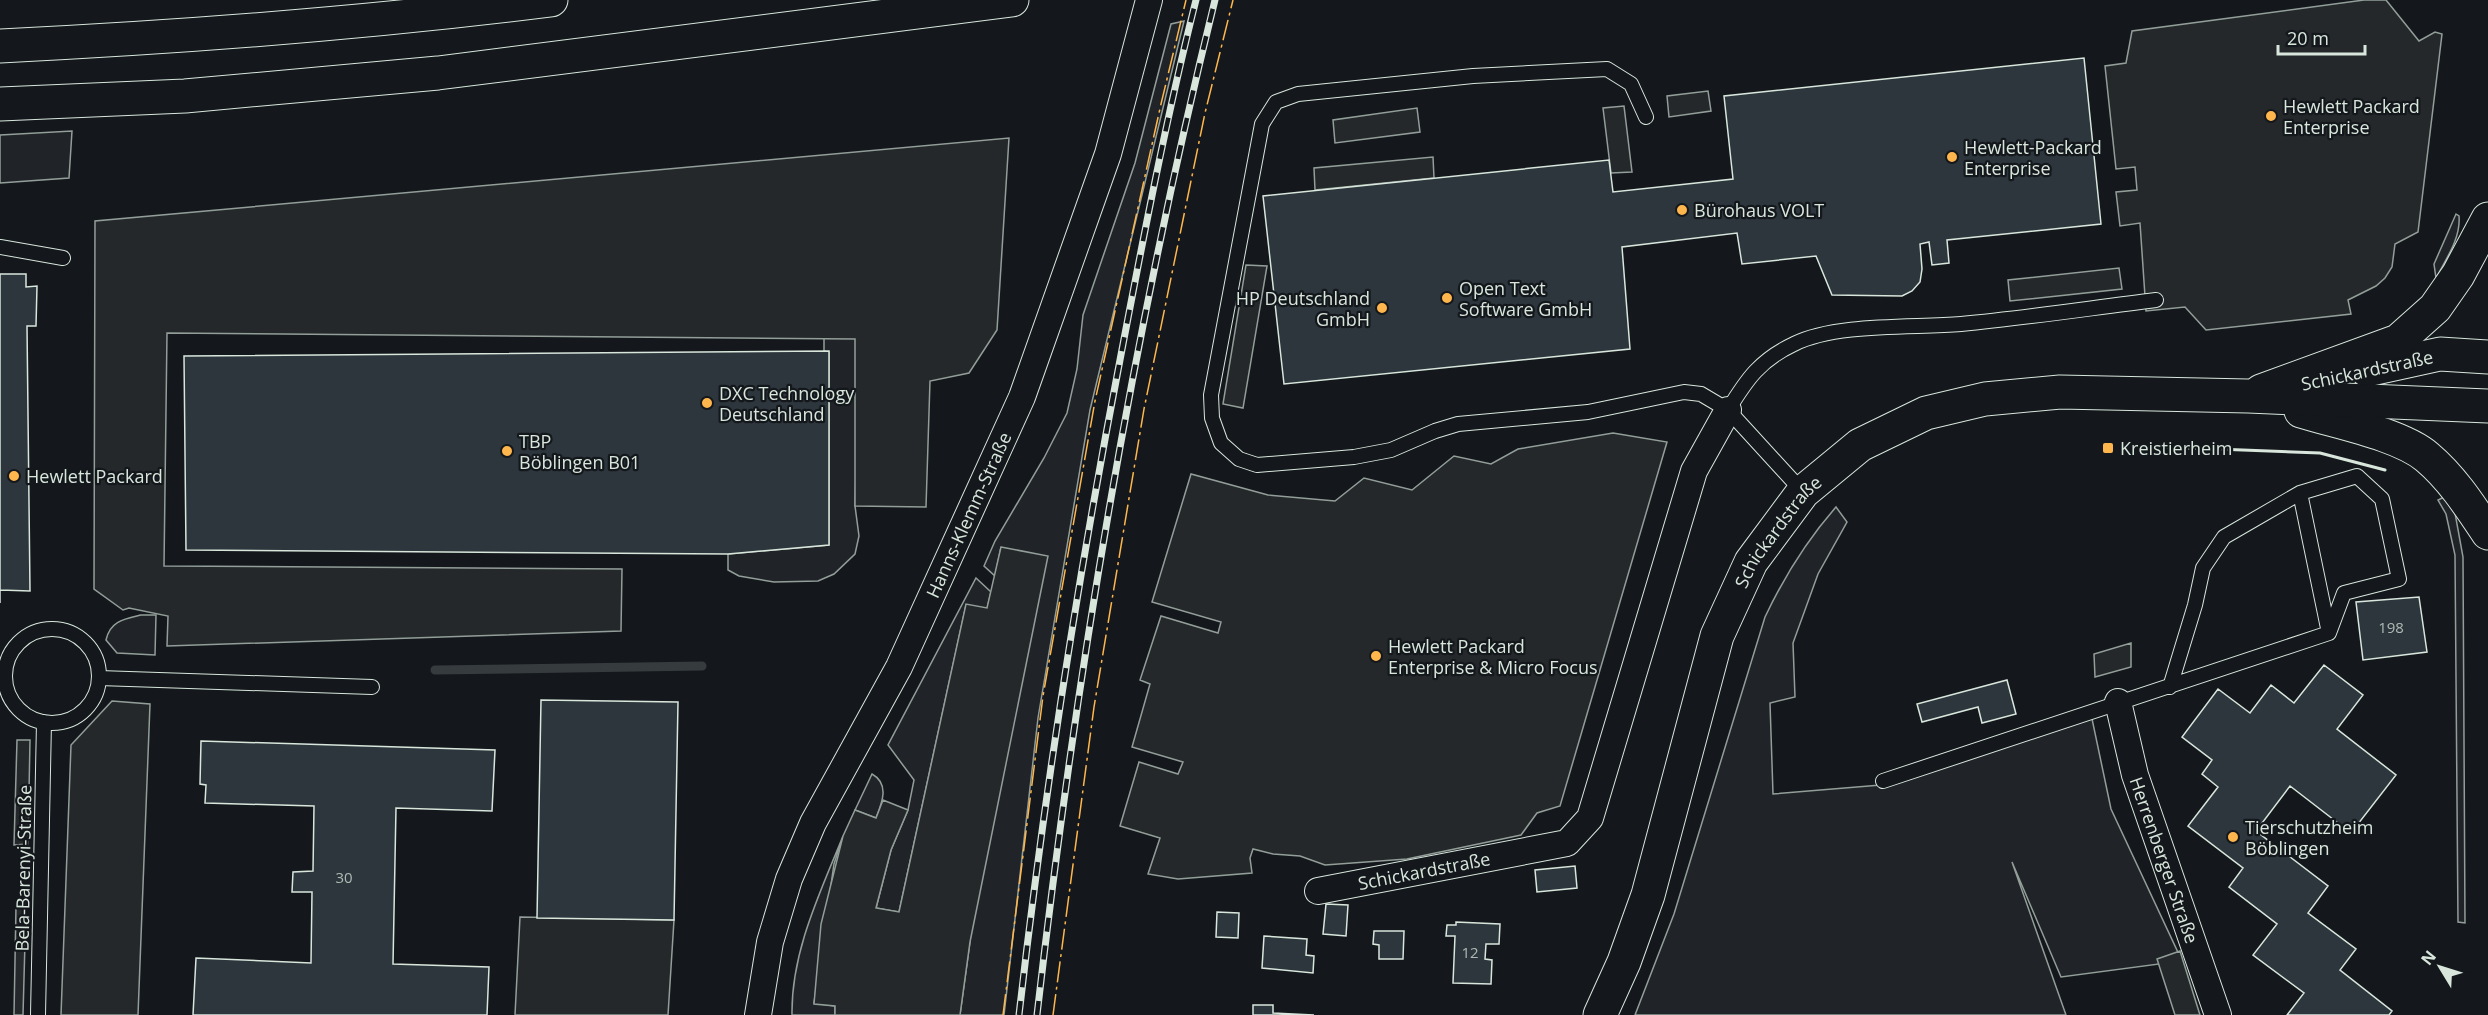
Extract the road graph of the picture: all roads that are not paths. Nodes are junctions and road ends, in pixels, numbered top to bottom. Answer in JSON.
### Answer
{"nodes":[{"id":1,"x":551,"y":0,"type":"edge"},
{"id":2,"x":1012,"y":0,"type":"edge"},
{"id":3,"x":1147,"y":10,"type":"edge"},
{"id":4,"x":0,"y":45,"type":"edge"},
{"id":5,"x":0,"y":104,"type":"edge"},
{"id":6,"x":1646,"y":117,"type":"dead end"},
{"id":7,"x":2488,"y":219,"type":"edge"},
{"id":8,"x":0,"y":247,"type":"edge"},
{"id":9,"x":63,"y":258,"type":"dead end"},
{"id":10,"x":2156,"y":300,"type":"dead end"},
{"id":11,"x":2488,"y":357,"type":"edge"},
{"id":12,"x":2248,"y":396,"type":"junction"},
{"id":13,"x":2488,"y":406,"type":"edge"},
{"id":14,"x":1728,"y":410,"type":"junction"},
{"id":15,"x":1803,"y":492,"type":"junction"},
{"id":16,"x":2300,"y":493,"type":"junction"},
{"id":17,"x":2488,"y":533,"type":"edge"},
{"id":18,"x":2329,"y":633,"type":"junction"},
{"id":19,"x":99,"y":678,"type":"junction"},
{"id":20,"x":372,"y":687,"type":"dead end"},
{"id":21,"x":2170,"y":687,"type":"junction"},
{"id":22,"x":2118,"y":702,"type":"junction"},
{"id":23,"x":44,"y":722,"type":"junction"},
{"id":24,"x":1883,"y":781,"type":"dead end"},
{"id":25,"x":1318,"y":891,"type":"dead end"},
{"id":26,"x":38,"y":1015,"type":"edge"},
{"id":27,"x":758,"y":1015,"type":"edge"},
{"id":28,"x":1600,"y":1015,"type":"edge"},
{"id":29,"x":2218,"y":1015,"type":"edge"}],
"edges":[{"from":1,"to":4,"type":"main road"},
{"from":2,"to":5,"type":"main road"},
{"from":3,"to":27,"type":"street","name":"Hanns-Klemm-Straße"},
{"from":6,"to":14,"type":"lane"},
{"from":7,"to":12,"type":"main road"},
{"from":8,"to":9,"type":"lane"},
{"from":10,"to":14,"type":"lane"},
{"from":11,"to":12,"type":"main road","name":"Schickardstraße"},
{"from":12,"to":13,"type":"main road","name":"Schickardstraße"},
{"from":12,"to":15,"type":"main road","name":"Schickardstraße"},
{"from":12,"to":17,"type":"main road"},
{"from":14,"to":15,"type":"lane"},
{"from":14,"to":25,"type":"street","name":"Schickardstraße"},
{"from":15,"to":28,"type":"main road","name":"Schickardstraße"},
{"from":16,"to":18,"type":"lane"},
{"from":16,"to":18,"type":"lane"},
{"from":16,"to":21,"type":"lane"},
{"from":18,"to":21,"type":"lane"},
{"from":19,"to":20,"type":"lane"},
{"from":19,"to":23,"type":"lane"},
{"from":19,"to":23,"type":"lane"},
{"from":21,"to":22,"type":"lane"},
{"from":22,"to":24,"type":"lane"},
{"from":22,"to":29,"type":"street","name":"Herrenberger Straße"},
{"from":23,"to":26,"type":"lane","name":"Bela-Barenyi-Straße"}]}
